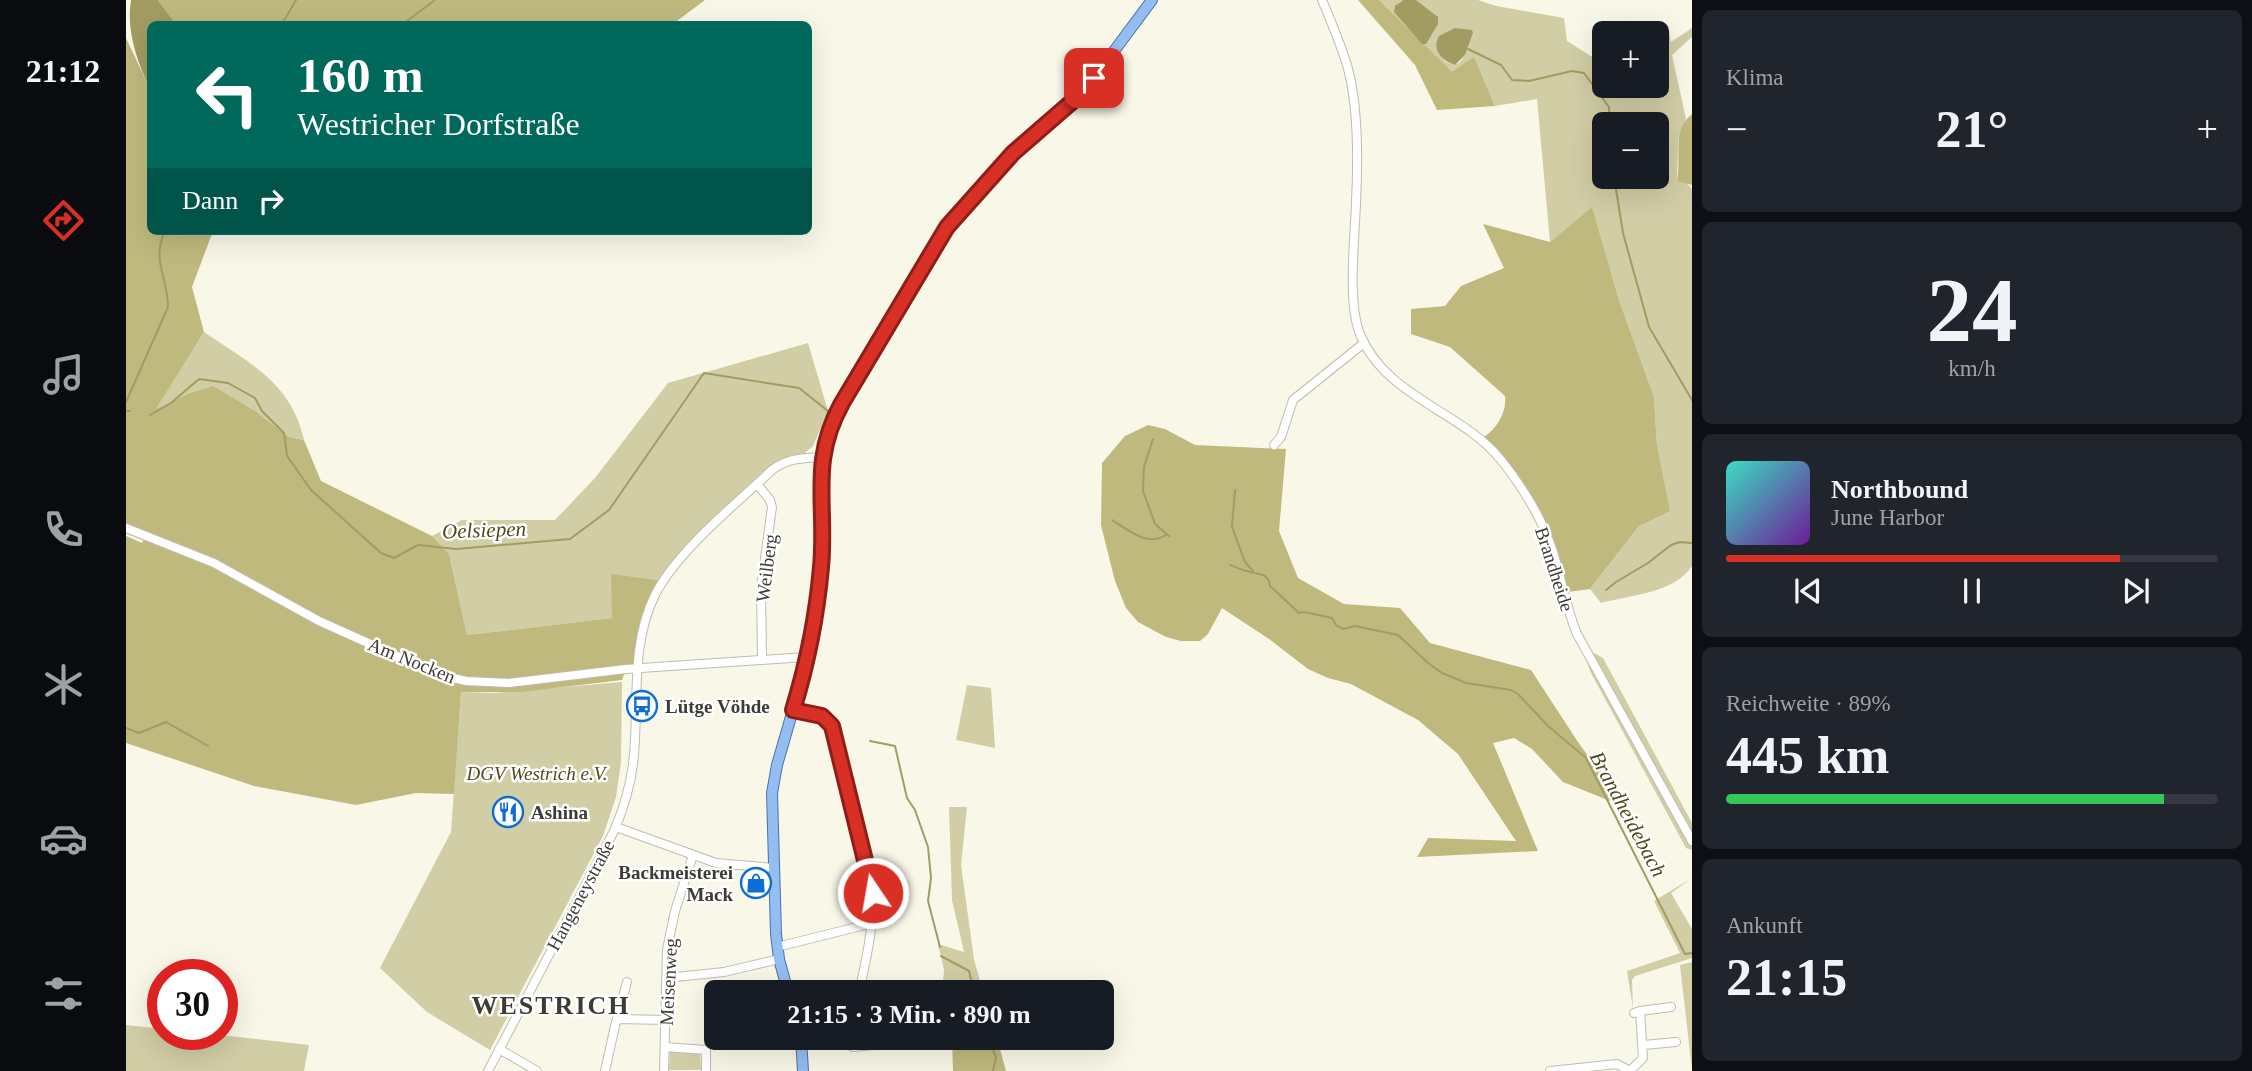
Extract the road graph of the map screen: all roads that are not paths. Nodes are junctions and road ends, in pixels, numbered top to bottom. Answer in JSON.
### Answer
{"nodes":[{"id":1,"x":1152,"y":0,"type":"edge"},
{"id":2,"x":1322,"y":0,"type":"edge"},
{"id":3,"x":1364,"y":343,"type":"junction"},
{"id":4,"x":1274,"y":445,"type":"dead end"},
{"id":5,"x":822,"y":457,"type":"junction"},
{"id":6,"x":757,"y":484,"type":"junction"},
{"id":7,"x":126,"y":528,"type":"edge"},
{"id":8,"x":806,"y":657,"type":"junction"},
{"id":9,"x":762,"y":658,"type":"junction"},
{"id":10,"x":638,"y":668,"type":"junction"},
{"id":11,"x":793,"y":710,"type":"junction"},
{"id":12,"x":616,"y":827,"type":"junction"},
{"id":13,"x":1692,"y":841,"type":"edge"},
{"id":14,"x":694,"y":855,"type":"junction"},
{"id":15,"x":774,"y":868,"type":"junction"},
{"id":16,"x":873,"y":923,"type":"junction"},
{"id":17,"x":777,"y":947,"type":"junction"},
{"id":18,"x":779,"y":958,"type":"junction"},
{"id":19,"x":666,"y":978,"type":"junction"},
{"id":20,"x":785,"y":980,"type":"edge"},
{"id":21,"x":861,"y":980,"type":"edge"},
{"id":22,"x":627,"y":982,"type":"dead end"},
{"id":23,"x":1671,"y":1007,"type":"dead end"},
{"id":24,"x":617,"y":1019,"type":"junction"},
{"id":25,"x":666,"y":1020,"type":"junction"},
{"id":26,"x":1676,"y":1042,"type":"dead end"},
{"id":27,"x":1644,"y":1045,"type":"junction"},
{"id":28,"x":665,"y":1047,"type":"junction"},
{"id":29,"x":499,"y":1049,"type":"junction"},
{"id":30,"x":802,"y":1050,"type":"edge"},
{"id":31,"x":1572,"y":1070,"type":"edge"},
{"id":32,"x":488,"y":1071,"type":"edge"},
{"id":33,"x":537,"y":1071,"type":"edge"},
{"id":34,"x":605,"y":1071,"type":"edge"},
{"id":35,"x":664,"y":1071,"type":"edge"},
{"id":36,"x":706,"y":1071,"type":"edge"},
{"id":37,"x":803,"y":1071,"type":"edge"},
{"id":38,"x":1550,"y":1071,"type":"edge"},
{"id":39,"x":1630,"y":1071,"type":"edge"}],
"edges":[{"from":1,"to":5,"type":"main road"},
{"from":2,"to":3,"type":"street","name":"Brandheide"},
{"from":3,"to":4,"type":"street"},
{"from":3,"to":13,"type":"street","name":"Brandheide"},
{"from":5,"to":6,"type":"street"},
{"from":5,"to":8,"type":"main road"},
{"from":6,"to":9,"type":"street","name":"Weilberg"},
{"from":6,"to":10,"type":"street"},
{"from":7,"to":10,"type":"street","name":"Am Nocken"},
{"from":8,"to":9,"type":"street","name":"Am Nocken"},
{"from":8,"to":11,"type":"main road"},
{"from":9,"to":10,"type":"street","name":"Am Nocken"},
{"from":10,"to":12,"type":"street"},
{"from":11,"to":15,"type":"main road"},
{"from":11,"to":16,"type":"street"},
{"from":12,"to":14,"type":"street","name":"Hangeneystraße"},
{"from":12,"to":29,"type":"street","name":"Hangeneystraße"},
{"from":14,"to":15,"type":"street","name":"Hangeneystraße"},
{"from":14,"to":19,"type":"street","name":"Meisenweg"},
{"from":15,"to":17,"type":"main road"},
{"from":16,"to":17,"type":"street"},
{"from":16,"to":21,"type":"street"},
{"from":17,"to":18,"type":"main road"},
{"from":18,"to":19,"type":"street"},
{"from":18,"to":20,"type":"main road"},
{"from":19,"to":25,"type":"street","name":"Meisenweg"},
{"from":22,"to":24,"type":"street"},
{"from":23,"to":27,"type":"street"},
{"from":24,"to":25,"type":"street"},
{"from":24,"to":34,"type":"street"},
{"from":25,"to":28,"type":"street","name":"Meisenweg"},
{"from":26,"to":27,"type":"street"},
{"from":27,"to":39,"type":"street"},
{"from":28,"to":35,"type":"street","name":"Meisenweg"},
{"from":28,"to":36,"type":"street"},
{"from":29,"to":32,"type":"street","name":"Hangeneystraße"},
{"from":29,"to":33,"type":"street"},
{"from":30,"to":37,"type":"main road"},
{"from":31,"to":38,"type":"street"},
{"from":31,"to":39,"type":"street"}]}
